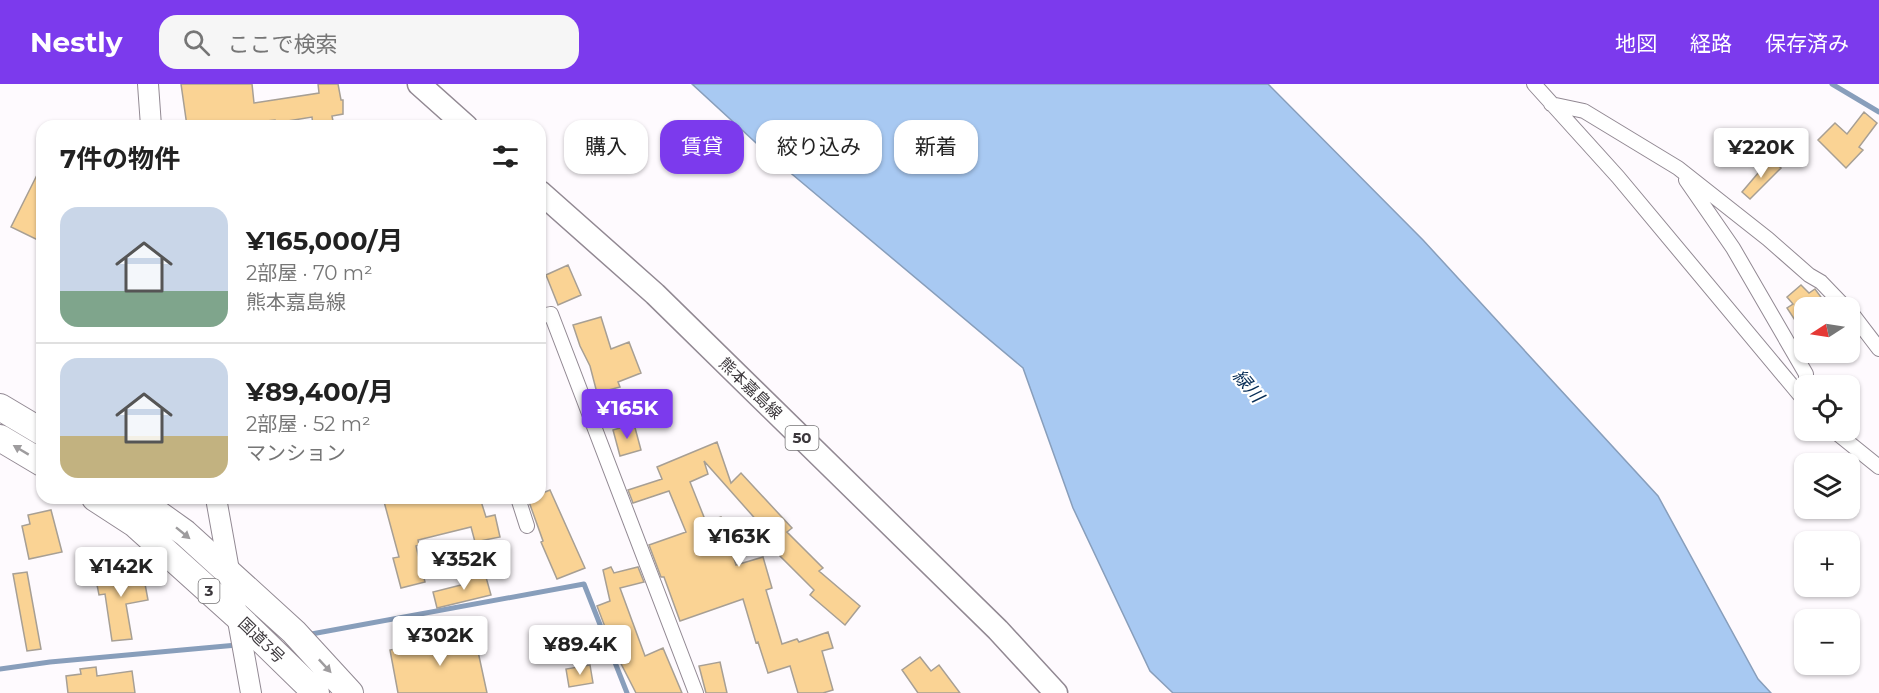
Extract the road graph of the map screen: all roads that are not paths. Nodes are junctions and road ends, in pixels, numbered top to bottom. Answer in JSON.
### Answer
{"nodes":[{"id":1,"x":148,"y":84,"type":"edge"},
{"id":2,"x":419,"y":84,"type":"edge"},
{"id":3,"x":1534,"y":84,"type":"edge"},
{"id":4,"x":1551,"y":104,"type":"junction"},
{"id":5,"x":151,"y":120,"type":"edge"},
{"id":6,"x":459,"y":120,"type":"edge"},
{"id":7,"x":1678,"y":168,"type":"junction"},
{"id":8,"x":546,"y":197,"type":"edge"},
{"id":9,"x":1836,"y":297,"type":"edge"},
{"id":10,"x":546,"y":315,"type":"edge"},
{"id":11,"x":1860,"y":324,"type":"edge"},
{"id":12,"x":1879,"y":349,"type":"edge"},
{"id":13,"x":1806,"y":375,"type":"edge"},
{"id":14,"x":1794,"y":388,"type":"edge"},
{"id":15,"x":0,"y":407,"type":"edge"},
{"id":16,"x":36,"y":426,"type":"edge"},
{"id":17,"x":0,"y":438,"type":"edge"},
{"id":18,"x":1847,"y":441,"type":"edge"},
{"id":19,"x":36,"y":459,"type":"edge"},
{"id":20,"x":1879,"y":467,"type":"edge"},
{"id":21,"x":104,"y":504,"type":"edge"},
{"id":22,"x":144,"y":504,"type":"edge"},
{"id":23,"x":217,"y":504,"type":"edge"},
{"id":24,"x":520,"y":504,"type":"edge"},
{"id":25,"x":527,"y":526,"type":"dead end"},
{"id":26,"x":228,"y":573,"type":"junction"},
{"id":27,"x":236,"y":615,"type":"junction"},
{"id":28,"x":251,"y":693,"type":"edge"},
{"id":29,"x":316,"y":693,"type":"edge"},
{"id":30,"x":350,"y":693,"type":"edge"},
{"id":31,"x":696,"y":693,"type":"edge"},
{"id":32,"x":1056,"y":693,"type":"edge"}],
"edges":[{"from":1,"to":5,"type":"street"},
{"from":2,"to":6,"type":"main road"},
{"from":3,"to":4,"type":"street"},
{"from":4,"to":7,"type":"street"},
{"from":4,"to":14,"type":"street"},
{"from":7,"to":9,"type":"street"},
{"from":7,"to":13,"type":"street"},
{"from":8,"to":32,"type":"main road","name":"熊本嘉島線","number":"50"},
{"from":10,"to":31,"type":"street"},
{"from":11,"to":12,"type":"street"},
{"from":15,"to":16,"type":"highway"},
{"from":19,"to":17,"type":"highway","one_way":true},
{"from":18,"to":20,"type":"street"},
{"from":21,"to":27,"type":"highway","name":"国道3号","number":"3"},
{"from":22,"to":26,"type":"highway","name":"国道3号","number":"3","one_way":true},
{"from":23,"to":26,"type":"street"},
{"from":24,"to":25,"type":"street"},
{"from":26,"to":27,"type":"street"},
{"from":26,"to":30,"type":"highway","name":"国道3号","number":"3","one_way":true},
{"from":27,"to":28,"type":"street"},
{"from":27,"to":29,"type":"highway","name":"国道3号","number":"3"}]}
